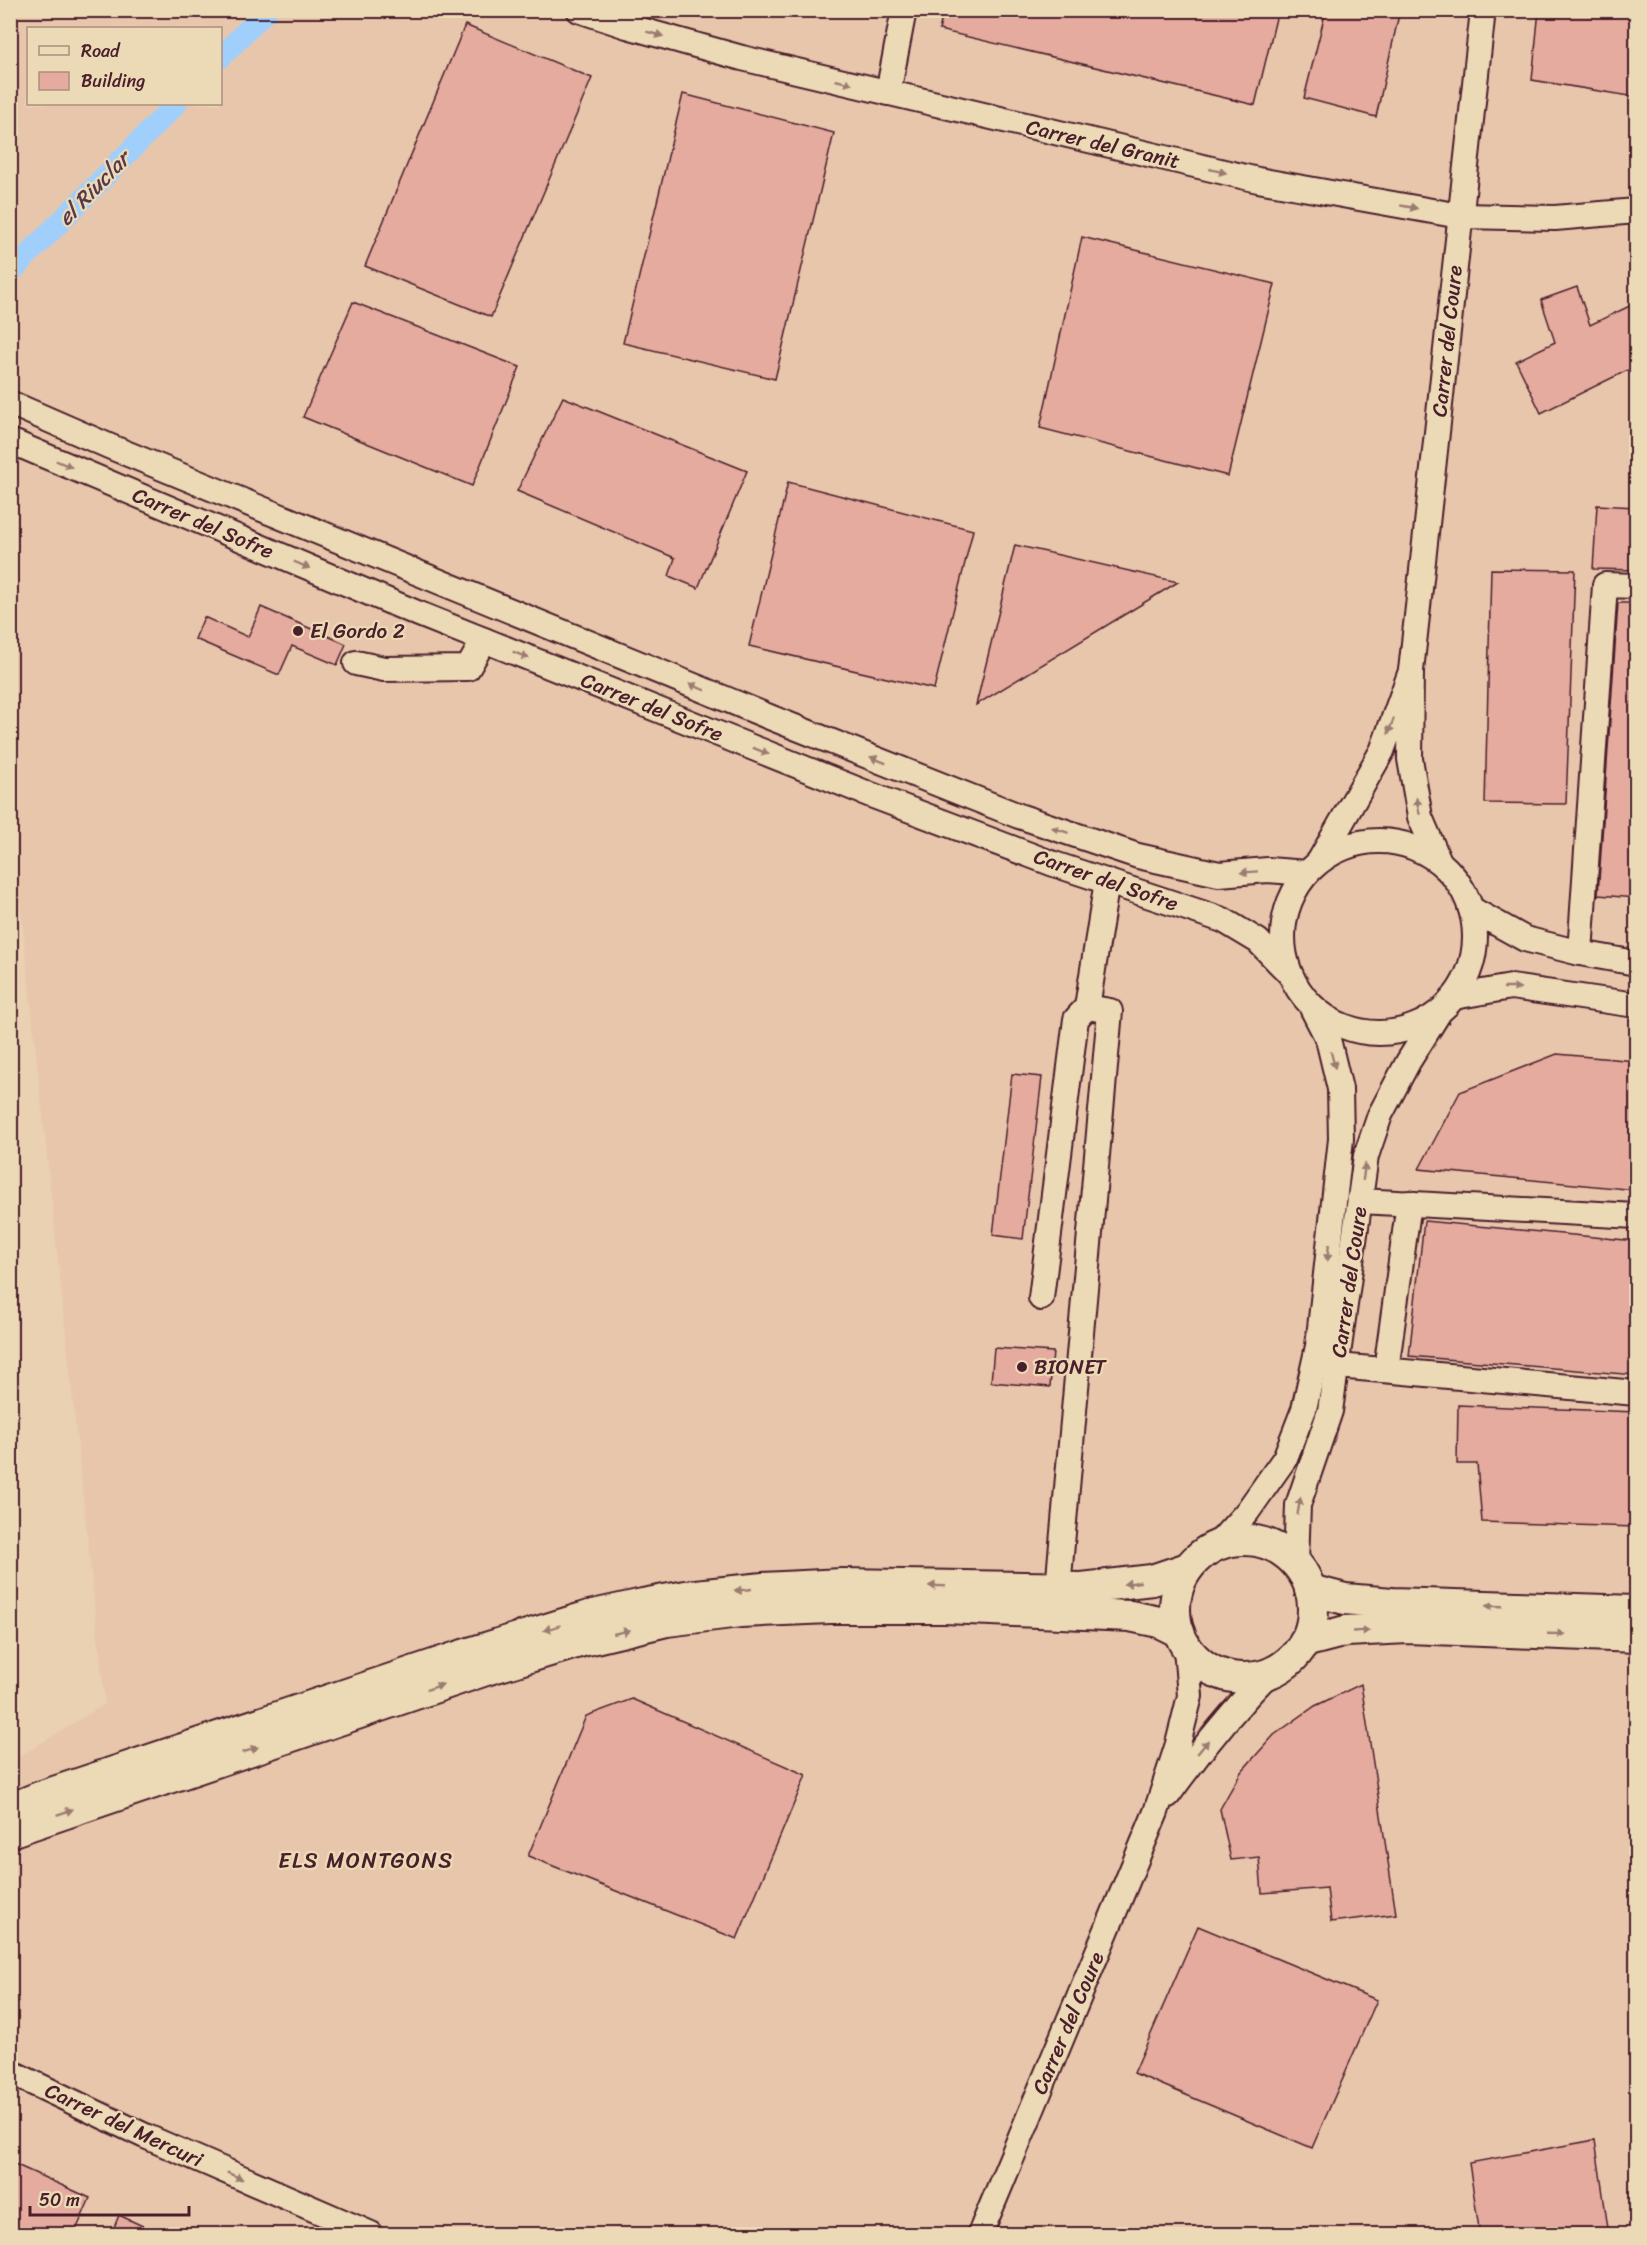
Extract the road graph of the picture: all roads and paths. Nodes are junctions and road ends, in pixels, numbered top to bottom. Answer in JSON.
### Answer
{"nodes":[{"id":1,"x":579,"y":10,"type":"edge"},
{"id":2,"x":904,"y":10,"type":"edge"},
{"id":3,"x":1483,"y":10,"type":"edge"},
{"id":4,"x":888,"y":93,"type":"junction"},
{"id":5,"x":1636,"y":211,"type":"edge"},
{"id":6,"x":1460,"y":216,"type":"junction"},
{"id":7,"x":10,"y":403,"type":"edge"},
{"id":8,"x":10,"y":441,"type":"edge"},
{"id":9,"x":1636,"y":586,"type":"edge"},
{"id":10,"x":484,"y":640,"type":"junction"},
{"id":11,"x":356,"y":663,"type":"dead end"},
{"id":12,"x":1411,"y":671,"type":"junction"},
{"id":13,"x":1439,"y":861,"type":"junction"},
{"id":14,"x":1313,"y":868,"type":"junction"},
{"id":15,"x":1107,"y":881,"type":"junction"},
{"id":16,"x":1472,"y":909,"type":"junction"},
{"id":17,"x":1580,"y":953,"type":"junction"},
{"id":18,"x":1636,"y":963,"type":"edge"},
{"id":19,"x":1289,"y":973,"type":"junction"},
{"id":20,"x":1447,"y":1005,"type":"junction"},
{"id":21,"x":1636,"y":1005,"type":"edge"},
{"id":22,"x":1311,"y":1006,"type":"junction"},
{"id":23,"x":1087,"y":1007,"type":"junction"},
{"id":24,"x":1360,"y":1200,"type":"junction"},
{"id":25,"x":1409,"y":1203,"type":"junction"},
{"id":26,"x":1636,"y":1216,"type":"edge"},
{"id":27,"x":1041,"y":1298,"type":"dead end"},
{"id":28,"x":1338,"y":1366,"type":"junction"},
{"id":29,"x":1386,"y":1371,"type":"junction"},
{"id":30,"x":1636,"y":1393,"type":"edge"},
{"id":31,"x":1217,"y":1545,"type":"junction"},
{"id":32,"x":1188,"y":1568,"type":"junction"},
{"id":33,"x":1303,"y":1577,"type":"junction"},
{"id":34,"x":1058,"y":1588,"type":"junction"},
{"id":35,"x":1636,"y":1611,"type":"edge"},
{"id":36,"x":1636,"y":1636,"type":"edge"},
{"id":37,"x":1183,"y":1640,"type":"junction"},
{"id":38,"x":1304,"y":1642,"type":"junction"},
{"id":39,"x":1270,"y":1672,"type":"junction"},
{"id":40,"x":10,"y":1809,"type":"edge"},
{"id":41,"x":1156,"y":1812,"type":"junction"},
{"id":42,"x":10,"y":1832,"type":"edge"},
{"id":43,"x":10,"y":2072,"type":"edge"},
{"id":44,"x":371,"y":2235,"type":"edge"},
{"id":45,"x":980,"y":2235,"type":"edge"}],
"edges":[{"from":1,"to":4,"type":"street","name":"Carrer del Granit","one_way":true},
{"from":2,"to":4,"type":"street"},
{"from":3,"to":6,"type":"street","name":"Carrer del Coure"},
{"from":4,"to":6,"type":"street","name":"Carrer del Granit","one_way":true},
{"from":5,"to":6,"type":"street","name":"Carrer del Granit"},
{"from":6,"to":12,"type":"street","name":"Carrer del Coure"},
{"from":14,"to":7,"type":"street","name":"Carrer del Sofre","one_way":true},
{"from":8,"to":10,"type":"street","name":"Carrer del Sofre","one_way":true},
{"from":9,"to":17,"type":"street"},
{"from":10,"to":11,"type":"street"},
{"from":10,"to":15,"type":"street","name":"Carrer del Sofre","one_way":true},
{"from":13,"to":12,"type":"street","name":"Carrer del Coure","one_way":true},
{"from":12,"to":14,"type":"street","name":"Carrer del Coure","one_way":true},
{"from":13,"to":14,"type":"street"},
{"from":13,"to":16,"type":"street"},
{"from":14,"to":19,"type":"street"},
{"from":15,"to":19,"type":"street","name":"Carrer del Sofre"},
{"from":15,"to":23,"type":"street"},
{"from":16,"to":17,"type":"street"},
{"from":16,"to":20,"type":"street"},
{"from":17,"to":18,"type":"street"},
{"from":19,"to":22,"type":"street"},
{"from":20,"to":21,"type":"street","one_way":true},
{"from":20,"to":22,"type":"street"},
{"from":24,"to":20,"type":"street","name":"Carrer del Coure","one_way":true},
{"from":22,"to":31,"type":"street","name":"Carrer del Coure","one_way":true},
{"from":23,"to":27,"type":"street"},
{"from":23,"to":34,"type":"street"},
{"from":24,"to":25,"type":"street"},
{"from":24,"to":28,"type":"street","name":"Carrer del Coure"},
{"from":25,"to":26,"type":"street"},
{"from":25,"to":29,"type":"street"},
{"from":28,"to":29,"type":"street"},
{"from":33,"to":28,"type":"street","name":"Carrer del Coure","one_way":true},
{"from":29,"to":30,"type":"street"},
{"from":31,"to":32,"type":"main road"},
{"from":31,"to":33,"type":"main road"},
{"from":32,"to":34,"type":"main road","one_way":true},
{"from":32,"to":37,"type":"main road"},
{"from":35,"to":33,"type":"main road","one_way":true},
{"from":33,"to":38,"type":"main road"},
{"from":34,"to":40,"type":"main road","one_way":true},
{"from":38,"to":36,"type":"main road","one_way":true},
{"from":37,"to":39,"type":"main road"},
{"from":37,"to":41,"type":"street","name":"Carrer del Coure"},
{"from":42,"to":37,"type":"main road","one_way":true},
{"from":38,"to":39,"type":"main road"},
{"from":41,"to":39,"type":"street","name":"Carrer del Coure","one_way":true},
{"from":41,"to":45,"type":"street","name":"Carrer del Coure"},
{"from":43,"to":44,"type":"street","name":"Carrer del Mercuri","one_way":true}]}
